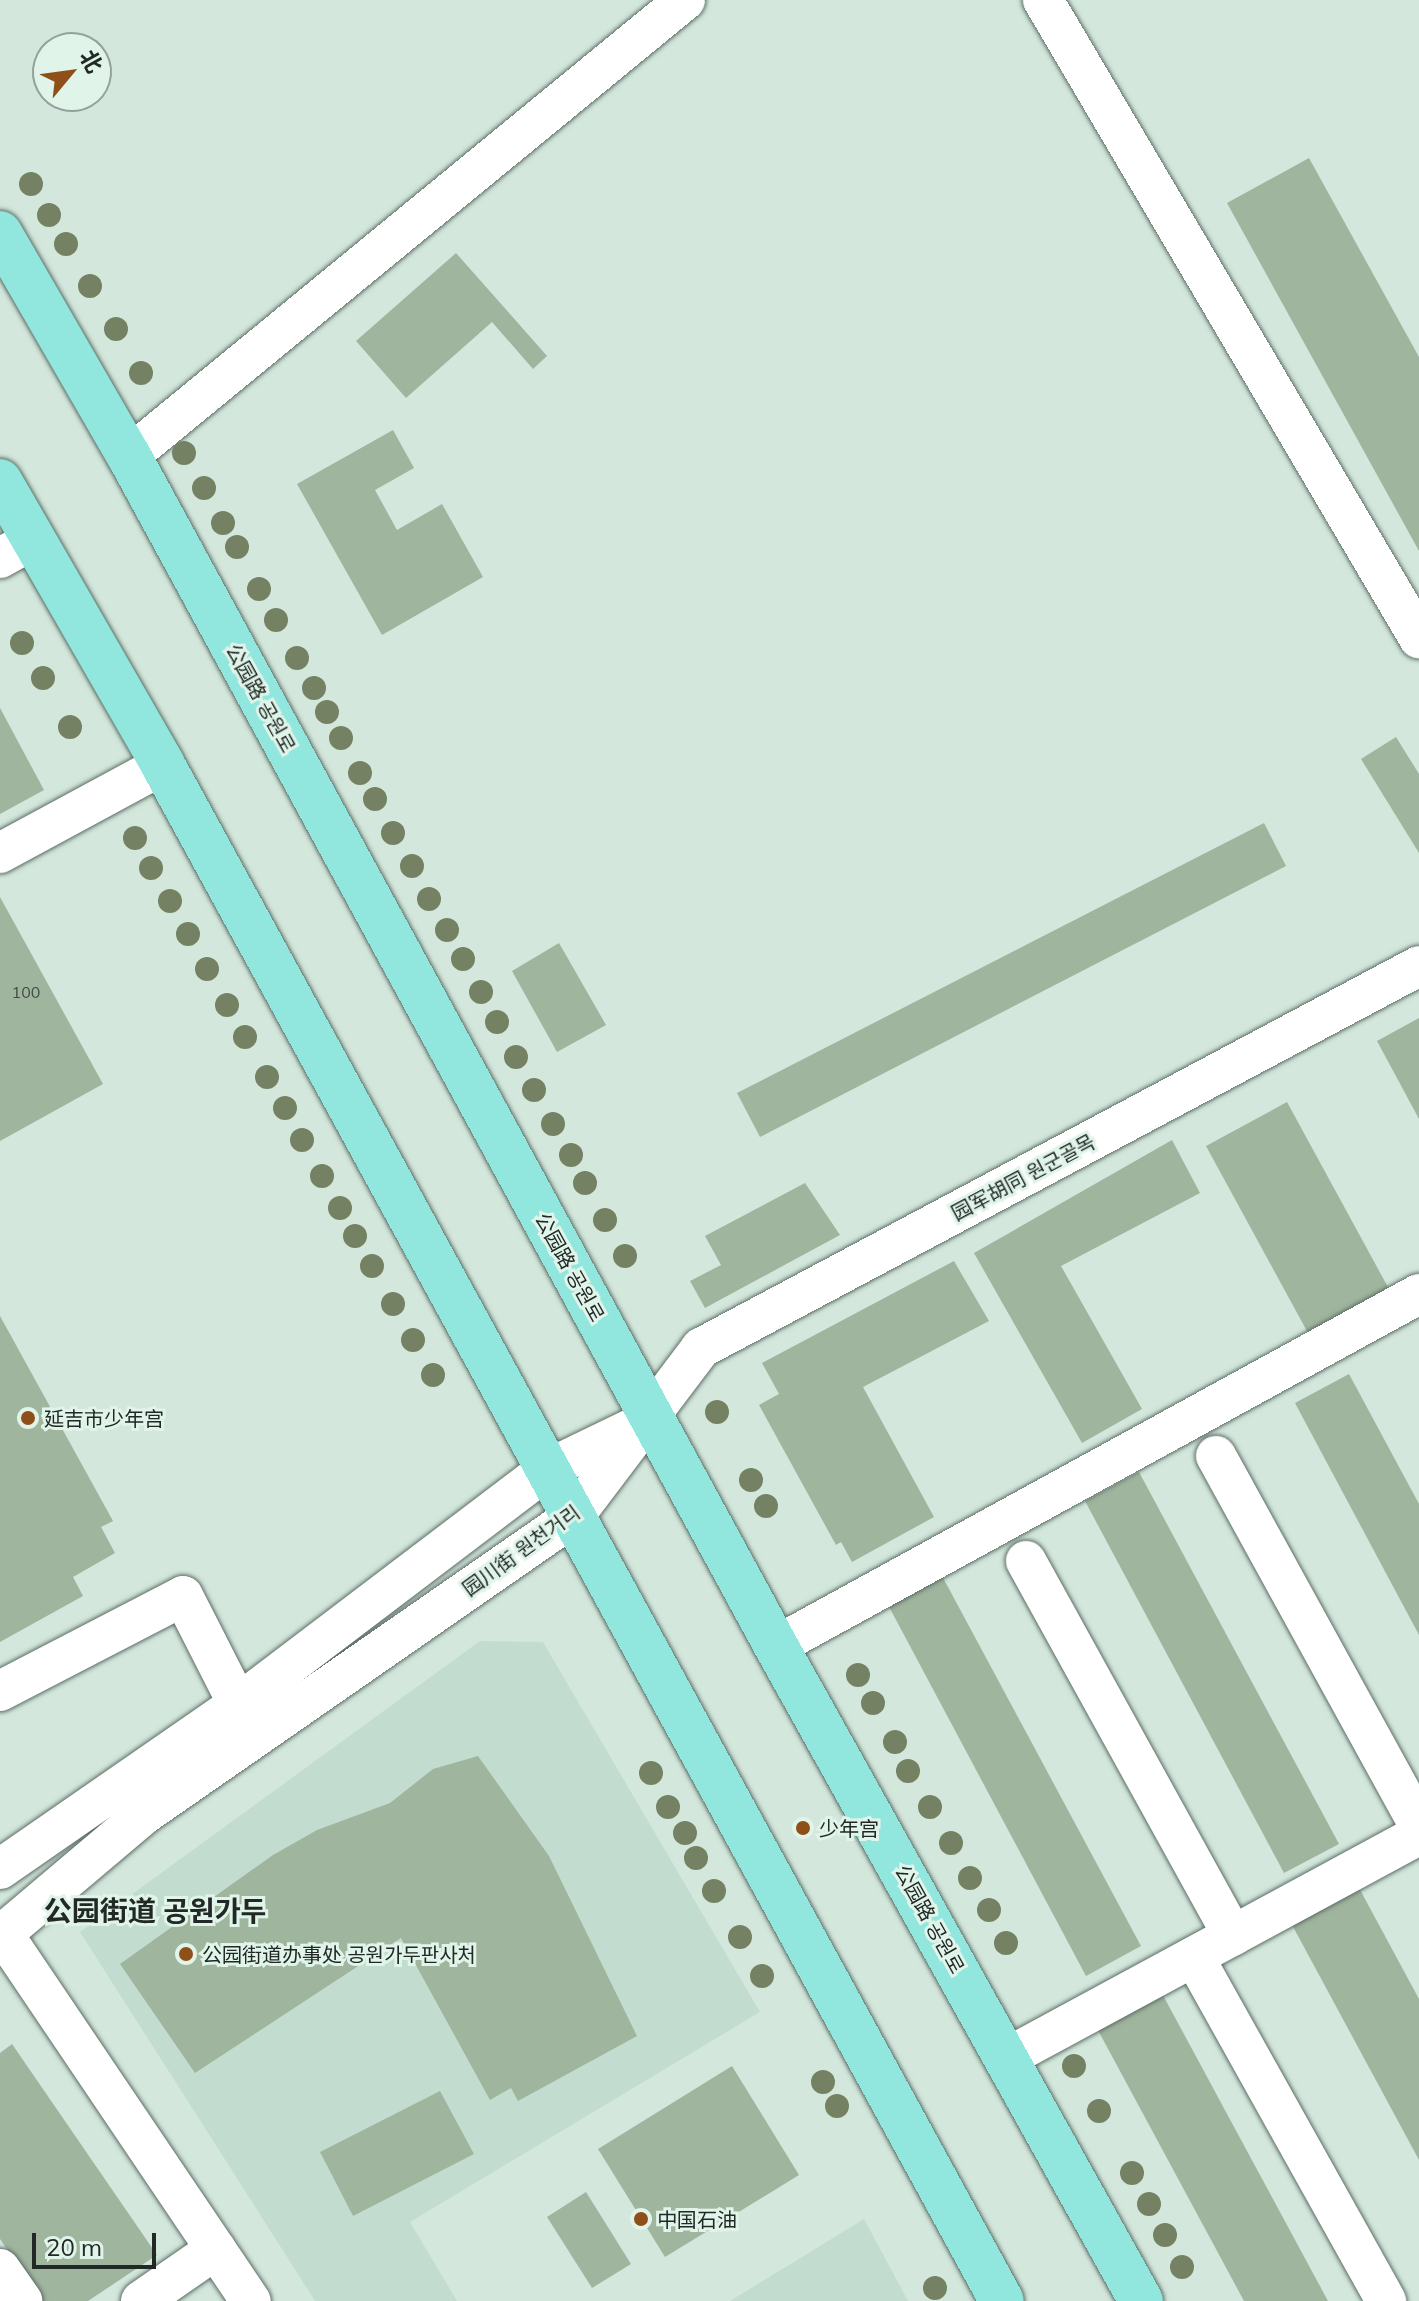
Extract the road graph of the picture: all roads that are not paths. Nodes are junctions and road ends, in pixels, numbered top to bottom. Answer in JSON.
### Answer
{"nodes":[{"id":1,"x":685,"y":0,"type":"edge"},
{"id":2,"x":1043,"y":0,"type":"edge"},
{"id":3,"x":0,"y":233,"type":"edge"},
{"id":4,"x":129,"y":456,"type":"junction"},
{"id":5,"x":0,"y":481,"type":"edge"},
{"id":6,"x":16,"y":549,"type":"edge"},
{"id":7,"x":1419,"y":638,"type":"edge"},
{"id":8,"x":163,"y":765,"type":"junction"},
{"id":9,"x":0,"y":853,"type":"edge"},
{"id":10,"x":1419,"y":966,"type":"edge"},
{"id":11,"x":1419,"y":1294,"type":"edge"},
{"id":12,"x":653,"y":1418,"type":"junction"},
{"id":13,"x":1216,"y":1456,"type":"dead end"},
{"id":14,"x":548,"y":1469,"type":"junction"},
{"id":15,"x":574,"y":1516,"type":"junction"},
{"id":16,"x":1026,"y":1561,"type":"dead end"},
{"id":17,"x":776,"y":1646,"type":"junction"},
{"id":18,"x":0,"y":1691,"type":"edge"},
{"id":19,"x":238,"y":1704,"type":"junction"},
{"id":20,"x":1419,"y":1825,"type":"edge"},
{"id":21,"x":1419,"y":1835,"type":"edge"},
{"id":22,"x":0,"y":1869,"type":"edge"},
{"id":23,"x":1,"y":1935,"type":"edge"},
{"id":24,"x":1233,"y":1936,"type":"junction"},
{"id":25,"x":1194,"y":1957,"type":"junction"},
{"id":26,"x":1008,"y":2057,"type":"junction"},
{"id":27,"x":216,"y":2249,"type":"junction"},
{"id":28,"x":0,"y":2269,"type":"edge"},
{"id":29,"x":22,"y":2301,"type":"edge"},
{"id":30,"x":141,"y":2301,"type":"edge"},
{"id":31,"x":251,"y":2301,"type":"edge"},
{"id":32,"x":1002,"y":2301,"type":"edge"},
{"id":33,"x":1141,"y":2301,"type":"edge"},
{"id":34,"x":1386,"y":2301,"type":"edge"}],
"edges":[{"from":1,"to":4,"type":"street"},
{"from":2,"to":7,"type":"street"},
{"from":3,"to":4,"type":"main road","name":"公园路 공원로"},
{"from":4,"to":12,"type":"main road","name":"公园路 공원로"},
{"from":5,"to":6,"type":"main road"},
{"from":6,"to":8,"type":"main road"},
{"from":8,"to":9,"type":"street"},
{"from":8,"to":14,"type":"main road"},
{"from":10,"to":12,"type":"street","name":"园军胡同 원군골목"},
{"from":11,"to":17,"type":"street"},
{"from":12,"to":14,"type":"street"},
{"from":12,"to":15,"type":"street","name":"园川街 원천거리"},
{"from":12,"to":17,"type":"main road","name":"公园路 공원로"},
{"from":13,"to":20,"type":"street"},
{"from":14,"to":15,"type":"main road"},
{"from":14,"to":19,"type":"street"},
{"from":15,"to":23,"type":"street","name":"园川街 원천거리"},
{"from":15,"to":32,"type":"main road"},
{"from":16,"to":24,"type":"street"},
{"from":17,"to":26,"type":"main road","name":"公园路 공원로"},
{"from":18,"to":19,"type":"street"},
{"from":19,"to":22,"type":"street"},
{"from":21,"to":24,"type":"street"},
{"from":23,"to":27,"type":"street"},
{"from":24,"to":25,"type":"street"},
{"from":25,"to":26,"type":"street"},
{"from":25,"to":34,"type":"street"},
{"from":26,"to":33,"type":"main road","name":"公园路 공원로"},
{"from":27,"to":30,"type":"street"},
{"from":27,"to":31,"type":"street"},
{"from":28,"to":29,"type":"street"}]}
